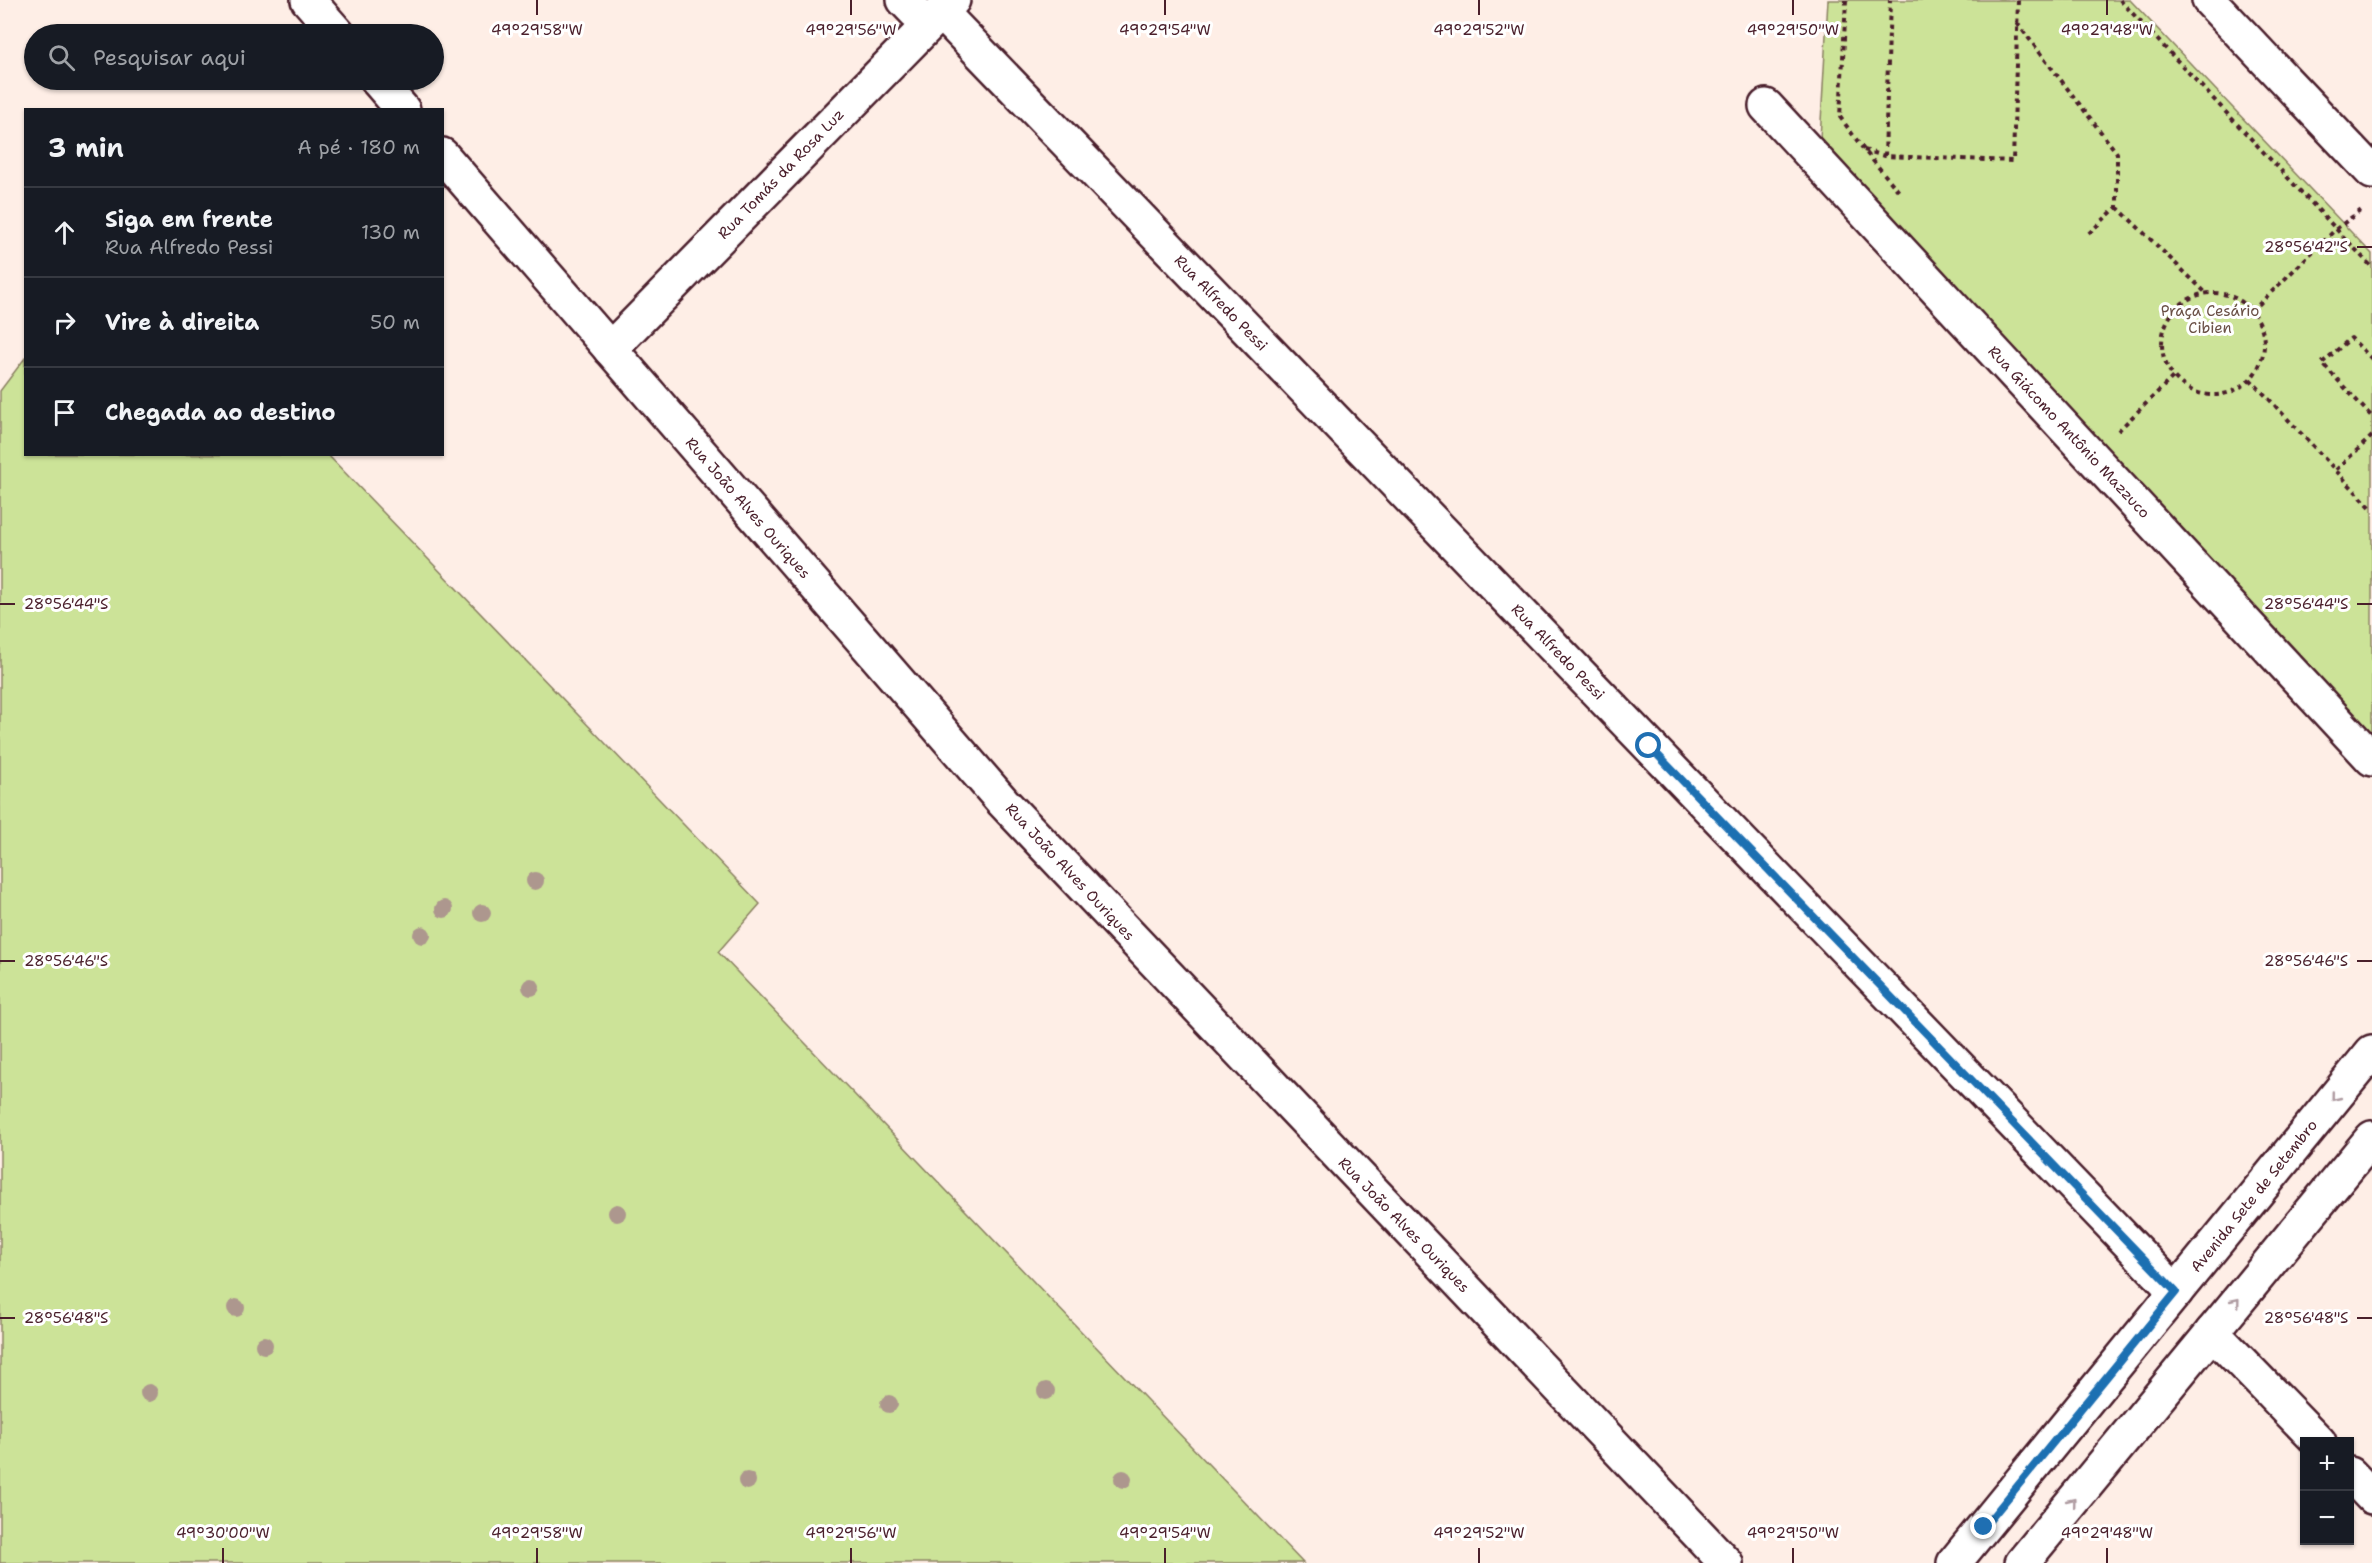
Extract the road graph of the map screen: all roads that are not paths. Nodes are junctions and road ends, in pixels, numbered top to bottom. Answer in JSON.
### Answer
{"nodes":[{"id":1,"x":308,"y":0,"type":"edge"},
{"id":2,"x":904,"y":0,"type":"edge"},
{"id":3,"x":2209,"y":0,"type":"edge"},
{"id":4,"x":941,"y":12,"type":"edge"},
{"id":5,"x":329,"y":24,"type":"edge"},
{"id":6,"x":386,"y":90,"type":"edge"},
{"id":7,"x":1766,"y":106,"type":"dead end"},
{"id":8,"x":401,"y":108,"type":"edge"},
{"id":9,"x":444,"y":157,"type":"edge"},
{"id":10,"x":2372,"y":172,"type":"edge"},
{"id":11,"x":610,"y":349,"type":"junction"},
{"id":12,"x":2372,"y":759,"type":"edge"},
{"id":13,"x":2372,"y":1052,"type":"edge"},
{"id":14,"x":2372,"y":1138,"type":"edge"},
{"id":15,"x":2176,"y":1292,"type":"junction"},
{"id":16,"x":2212,"y":1332,"type":"junction"},
{"id":17,"x":2314,"y":1437,"type":"edge"},
{"id":18,"x":2354,"y":1479,"type":"edge"},
{"id":19,"x":2372,"y":1497,"type":"edge"},
{"id":20,"x":1726,"y":1563,"type":"edge"},
{"id":21,"x":1954,"y":1563,"type":"edge"},
{"id":22,"x":2022,"y":1563,"type":"edge"}],
"edges":[{"from":1,"to":5,"type":"street"},
{"from":2,"to":4,"type":"street","name":"Rua Alfredo Pessi"},
{"from":3,"to":10,"type":"street"},
{"from":4,"to":11,"type":"street","name":"Rua Tomás da Rosa Luz"},
{"from":4,"to":15,"type":"street","name":"Rua Alfredo Pessi"},
{"from":6,"to":8,"type":"street"},
{"from":7,"to":12,"type":"street","name":"Rua Giácomo Antônio Mazzuco"},
{"from":9,"to":11,"type":"street","name":"Rua João Alves Ouriques"},
{"from":11,"to":20,"type":"street","name":"Rua João Alves Ouriques"},
{"from":13,"to":15,"type":"street","name":"Avenida Sete de Setembro","one_way":true},
{"from":16,"to":14,"type":"street","one_way":true},
{"from":15,"to":21,"type":"street","name":"Avenida Sete de Setembro"},
{"from":16,"to":17,"type":"street"},
{"from":22,"to":16,"type":"street","one_way":true},
{"from":18,"to":19,"type":"street"}]}
